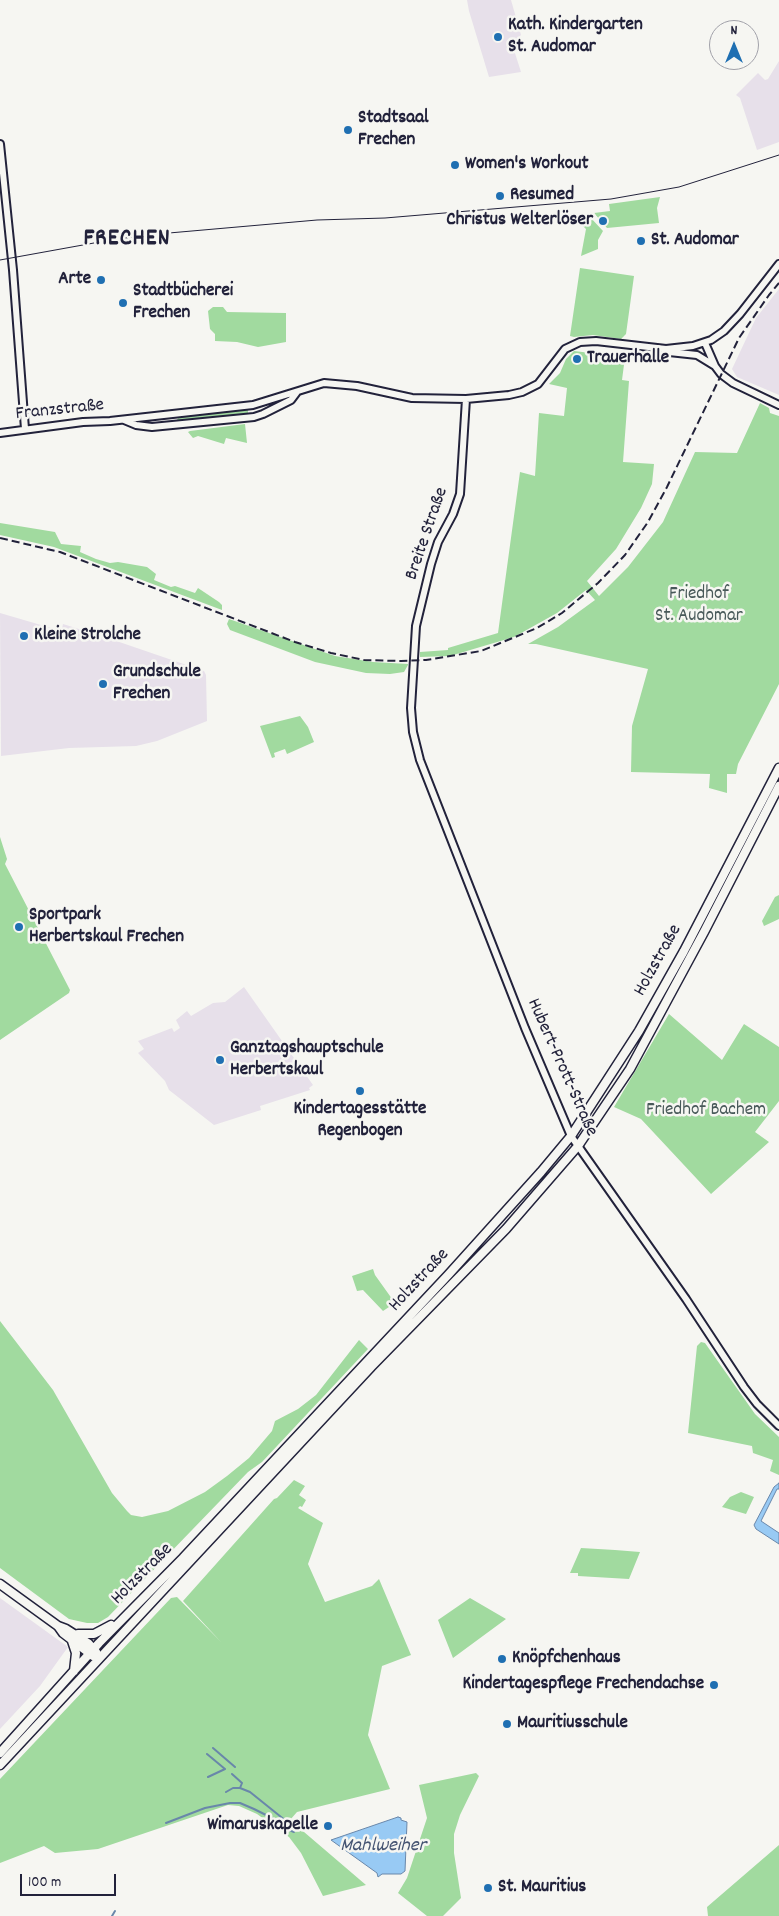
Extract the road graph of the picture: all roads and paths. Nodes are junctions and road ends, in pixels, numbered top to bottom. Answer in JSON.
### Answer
{"nodes":[{"id":1,"x":0,"y":144,"type":"edge"},
{"id":2,"x":779,"y":264,"type":"edge"},
{"id":3,"x":705,"y":343,"type":"junction"},
{"id":4,"x":652,"y":348,"type":"junction"},
{"id":5,"x":715,"y":366,"type":"junction"},
{"id":6,"x":298,"y":392,"type":"junction"},
{"id":7,"x":466,"y":399,"type":"junction"},
{"id":8,"x":779,"y":405,"type":"edge"},
{"id":9,"x":122,"y":420,"type":"junction"},
{"id":10,"x":25,"y":429,"type":"junction"},
{"id":11,"x":0,"y":433,"type":"edge"},
{"id":12,"x":411,"y":708,"type":"joint"},
{"id":13,"x":779,"y":768,"type":"edge"},
{"id":14,"x":779,"y":786,"type":"edge"},
{"id":15,"x":571,"y":1136,"type":"junction"},
{"id":16,"x":578,"y":1146,"type":"junction"},
{"id":17,"x":779,"y":1426,"type":"edge"},
{"id":18,"x":0,"y":1584,"type":"edge"},
{"id":19,"x":123,"y":1617,"type":"junction"},
{"id":20,"x":73,"y":1637,"type":"junction"},
{"id":21,"x":91,"y":1652,"type":"junction"},
{"id":22,"x":100,"y":1658,"type":"junction"},
{"id":23,"x":74,"y":1672,"type":"junction"},
{"id":24,"x":0,"y":1753,"type":"edge"},
{"id":25,"x":0,"y":1765,"type":"edge"}],
"edges":[{"from":1,"to":10,"type":"street"},
{"from":2,"to":3,"type":"street"},
{"from":3,"to":4,"type":"street"},
{"from":3,"to":5,"type":"street"},
{"from":4,"to":5,"type":"street"},
{"from":4,"to":7,"type":"street"},
{"from":5,"to":8,"type":"street"},
{"from":6,"to":7,"type":"street"},
{"from":6,"to":9,"type":"street"},
{"from":6,"to":9,"type":"street"},
{"from":7,"to":12,"type":"street","name":"Breite Straße"},
{"from":9,"to":10,"type":"street","name":"Franzstraße"},
{"from":10,"to":11,"type":"street","name":"Franzstraße"},
{"from":12,"to":15,"type":"street","name":"Hubert-Prott-Straße"},
{"from":13,"to":15,"type":"main road","name":"Holzstraße"},
{"from":14,"to":16,"type":"main road","name":"Holzstraße"},
{"from":15,"to":16,"type":"street","name":"Hubert-Prott-Straße"},
{"from":15,"to":19,"type":"main road","name":"Holzstraße"},
{"from":16,"to":17,"type":"street","name":"Hubert-Prott-Straße"},
{"from":16,"to":22,"type":"main road","name":"Holzstraße"},
{"from":18,"to":20,"type":"main road"},
{"from":19,"to":20,"type":"main road"},
{"from":19,"to":21,"type":"main road","name":"Holzstraße"},
{"from":20,"to":21,"type":"main road"},
{"from":20,"to":23,"type":"main road"},
{"from":21,"to":22,"type":"main road"},
{"from":21,"to":23,"type":"main road","name":"Holzstraße"},
{"from":22,"to":25,"type":"main road","name":"Holzstraße"},
{"from":23,"to":24,"type":"main road","name":"Holzstraße"}]}
